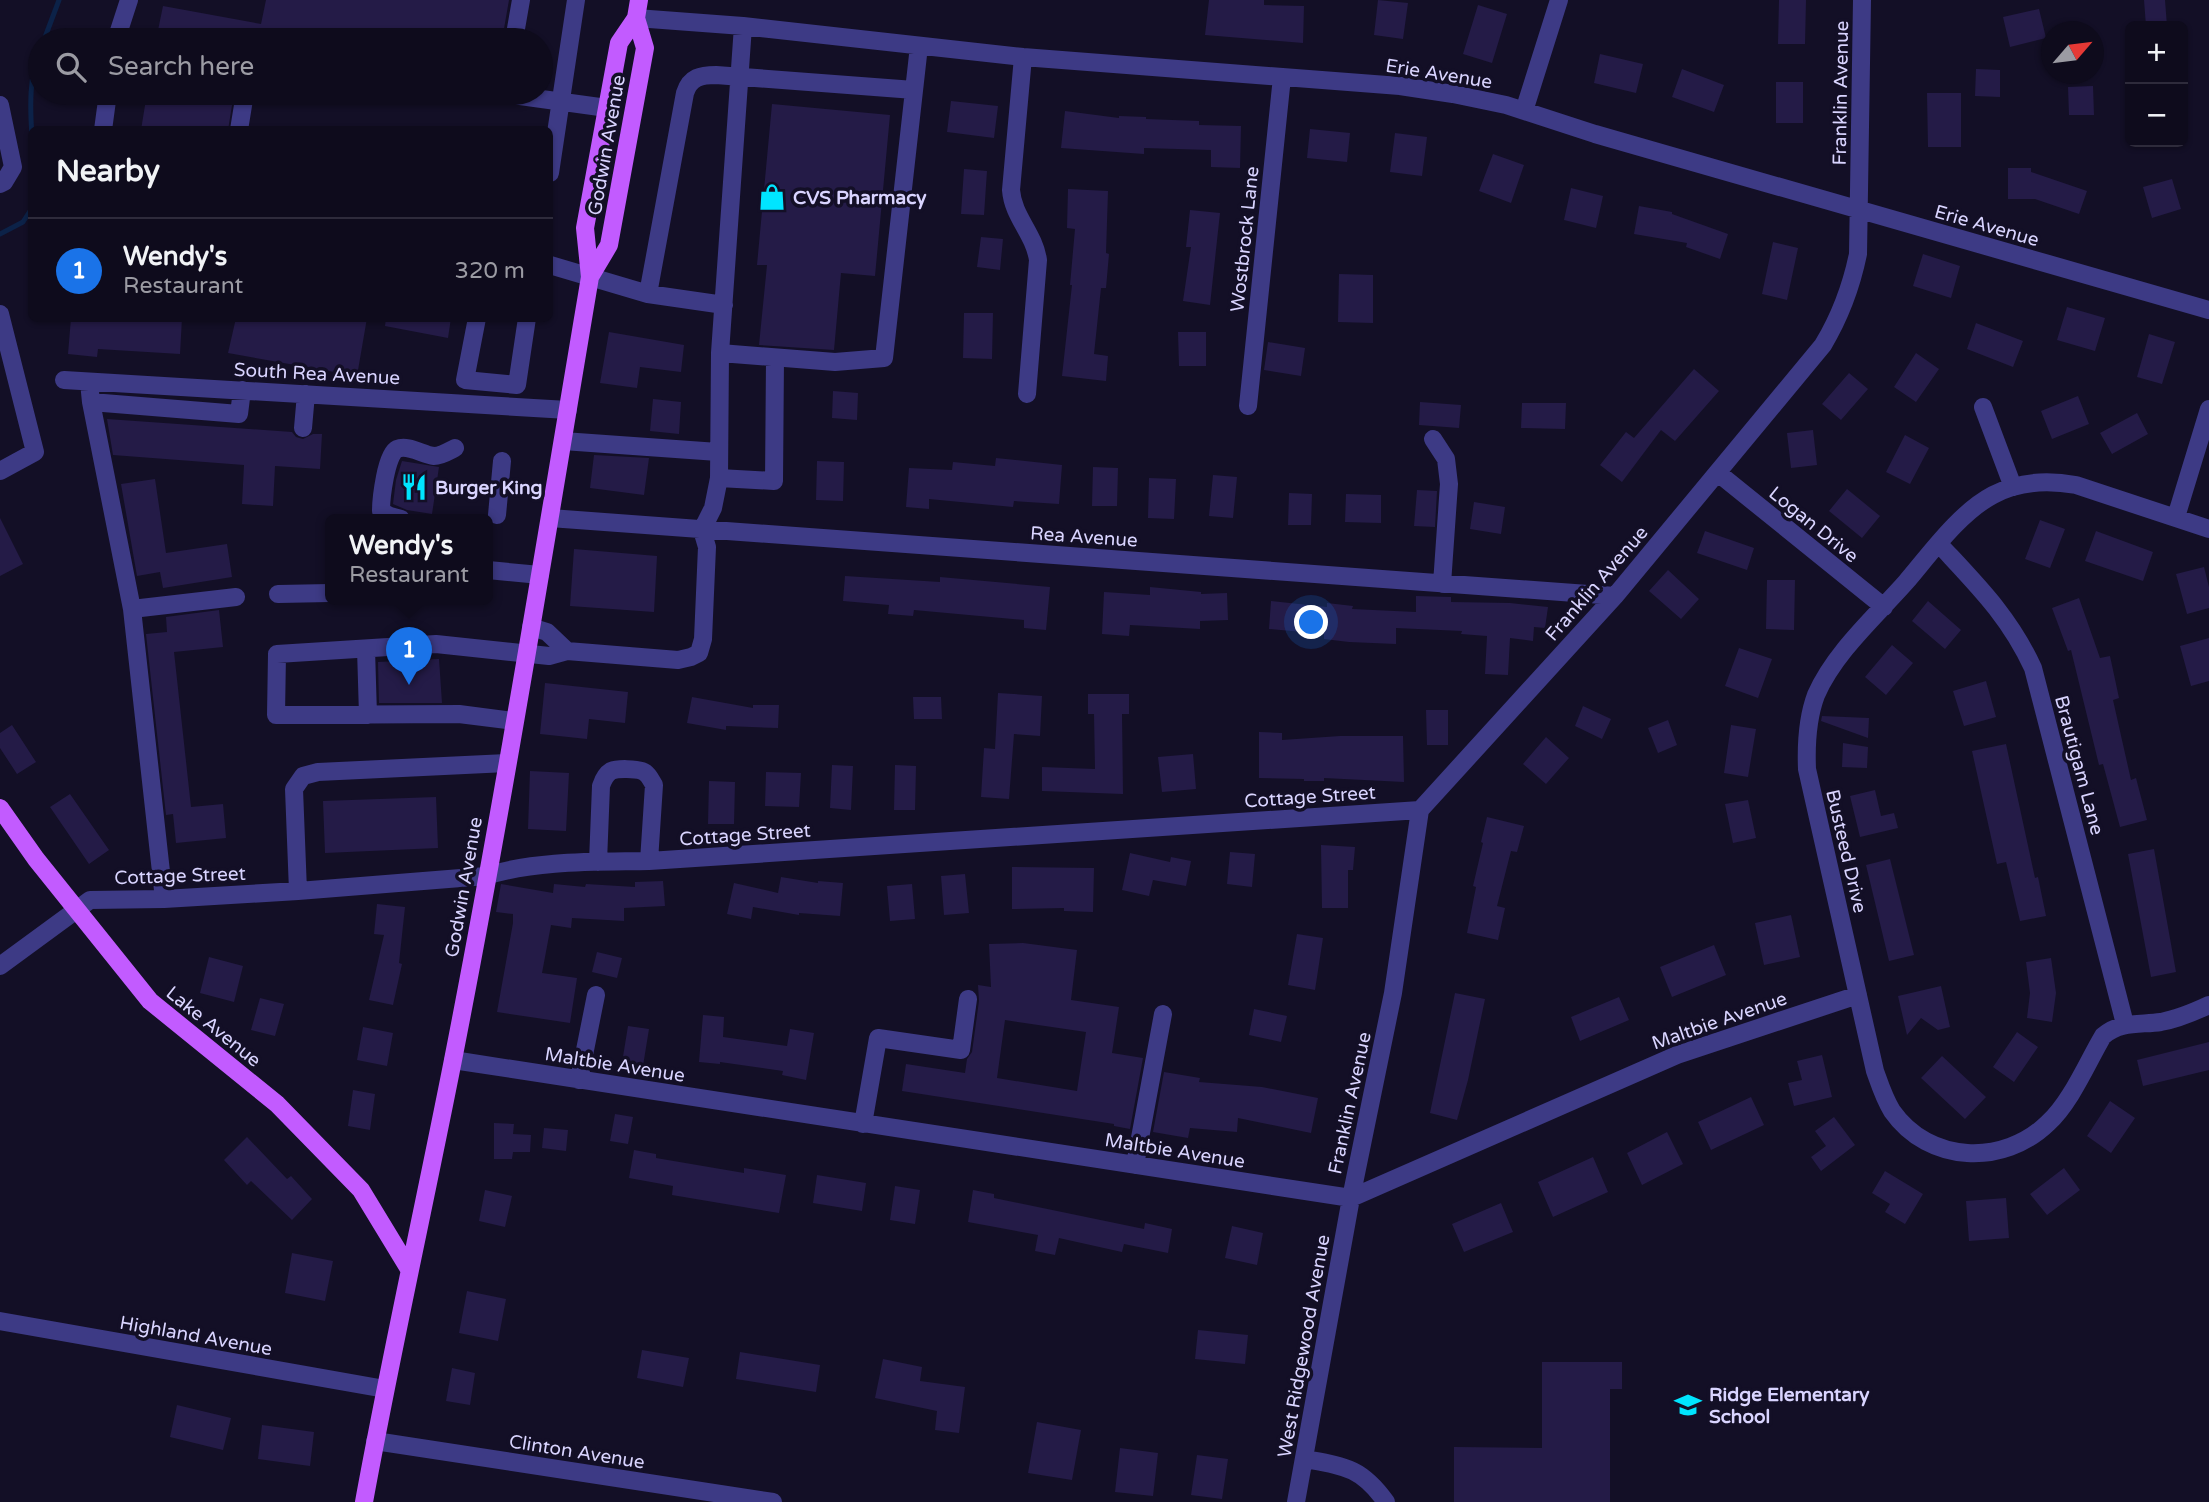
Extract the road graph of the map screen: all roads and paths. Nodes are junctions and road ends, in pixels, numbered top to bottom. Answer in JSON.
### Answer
{"nodes":[{"id":1,"x":129,"y":0,"type":"edge"},
{"id":2,"x":521,"y":0,"type":"edge"},
{"id":3,"x":576,"y":0,"type":"edge"},
{"id":4,"x":1559,"y":0,"type":"edge"},
{"id":5,"x":1862,"y":0,"type":"edge"},
{"id":6,"x":637,"y":9,"type":"edge"},
{"id":7,"x":743,"y":26,"type":"junction"},
{"id":8,"x":120,"y":28,"type":"edge"},
{"id":9,"x":516,"y":28,"type":"edge"},
{"id":10,"x":919,"y":46,"type":"junction"},
{"id":11,"x":1023,"y":57,"type":"junction"},
{"id":12,"x":1282,"y":77,"type":"junction"},
{"id":13,"x":740,"y":79,"type":"junction"},
{"id":14,"x":914,"y":90,"type":"junction"},
{"id":15,"x":553,"y":102,"type":"edge"},
{"id":16,"x":560,"y":103,"type":"junction"},
{"id":17,"x":0,"y":105,"type":"edge"},
{"id":18,"x":106,"y":105,"type":"edge"},
{"id":19,"x":244,"y":105,"type":"edge"},
{"id":20,"x":607,"y":108,"type":"junction"},
{"id":21,"x":1524,"y":111,"type":"junction"},
{"id":22,"x":104,"y":126,"type":"edge"},
{"id":23,"x":240,"y":126,"type":"edge"},
{"id":24,"x":553,"y":152,"type":"edge"},
{"id":25,"x":0,"y":184,"type":"edge"},
{"id":26,"x":1859,"y":210,"type":"junction"},
{"id":27,"x":553,"y":266,"type":"edge"},
{"id":28,"x":590,"y":277,"type":"junction"},
{"id":29,"x":648,"y":294,"type":"junction"},
{"id":30,"x":724,"y":305,"type":"junction"},
{"id":31,"x":2209,"y":310,"type":"edge"},
{"id":32,"x":0,"y":314,"type":"edge"},
{"id":33,"x":476,"y":322,"type":"edge"},
{"id":34,"x":526,"y":322,"type":"edge"},
{"id":35,"x":720,"y":353,"type":"junction"},
{"id":36,"x":775,"y":359,"type":"junction"},
{"id":37,"x":64,"y":380,"type":"dead end"},
{"id":38,"x":89,"y":382,"type":"junction"},
{"id":39,"x":498,"y":383,"type":"junction"},
{"id":40,"x":242,"y":390,"type":"junction"},
{"id":41,"x":306,"y":394,"type":"junction"},
{"id":42,"x":1027,"y":394,"type":"dead end"},
{"id":43,"x":90,"y":402,"type":"junction"},
{"id":44,"x":492,"y":405,"type":"junction"},
{"id":45,"x":1248,"y":406,"type":"dead end"},
{"id":46,"x":1983,"y":407,"type":"dead end"},
{"id":47,"x":2209,"y":409,"type":"edge"},
{"id":48,"x":568,"y":410,"type":"junction"},
{"id":49,"x":303,"y":428,"type":"dead end"},
{"id":50,"x":1433,"y":439,"type":"dead end"},
{"id":51,"x":563,"y":441,"type":"junction"},
{"id":52,"x":455,"y":448,"type":"dead end"},
{"id":53,"x":718,"y":452,"type":"junction"},
{"id":54,"x":502,"y":461,"type":"dead end"},
{"id":55,"x":0,"y":471,"type":"edge"},
{"id":56,"x":1718,"y":473,"type":"junction"},
{"id":57,"x":719,"y":478,"type":"junction"},
{"id":58,"x":2013,"y":487,"type":"junction"},
{"id":59,"x":386,"y":514,"type":"edge"},
{"id":60,"x":497,"y":515,"type":"dead end"},
{"id":61,"x":2176,"y":517,"type":"junction"},
{"id":62,"x":550,"y":518,"type":"junction"},
{"id":63,"x":2209,"y":529,"type":"edge"},
{"id":64,"x":702,"y":530,"type":"junction"},
{"id":65,"x":1940,"y":544,"type":"junction"},
{"id":66,"x":493,"y":570,"type":"edge"},
{"id":67,"x":540,"y":575,"type":"junction"},
{"id":68,"x":1442,"y":584,"type":"junction"},
{"id":69,"x":325,"y":593,"type":"edge"},
{"id":70,"x":278,"y":594,"type":"dead end"},
{"id":71,"x":1615,"y":596,"type":"junction"},
{"id":72,"x":236,"y":597,"type":"dead end"},
{"id":73,"x":1884,"y":607,"type":"junction"},
{"id":74,"x":132,"y":609,"type":"junction"},
{"id":75,"x":531,"y":627,"type":"junction"},
{"id":76,"x":366,"y":649,"type":"junction"},
{"id":77,"x":567,"y":651,"type":"junction"},
{"id":78,"x":526,"y":655,"type":"junction"},
{"id":79,"x":369,"y":715,"type":"junction"},
{"id":80,"x":514,"y":721,"type":"junction"},
{"id":81,"x":507,"y":763,"type":"junction"},
{"id":82,"x":0,"y":808,"type":"edge"},
{"id":83,"x":1420,"y":810,"type":"junction"},
{"id":84,"x":649,"y":861,"type":"junction"},
{"id":85,"x":598,"y":862,"type":"junction"},
{"id":86,"x":486,"y":876,"type":"junction"},
{"id":87,"x":298,"y":891,"type":"junction"},
{"id":88,"x":163,"y":899,"type":"junction"},
{"id":89,"x":75,"y":909,"type":"junction"},
{"id":90,"x":0,"y":966,"type":"edge"},
{"id":91,"x":596,"y":995,"type":"dead end"},
{"id":92,"x":1858,"y":995,"type":"junction"},
{"id":93,"x":968,"y":999,"type":"dead end"},
{"id":94,"x":2209,"y":1005,"type":"edge"},
{"id":95,"x":1163,"y":1014,"type":"dead end"},
{"id":96,"x":2125,"y":1024,"type":"junction"},
{"id":97,"x":453,"y":1060,"type":"junction"},
{"id":98,"x":579,"y":1080,"type":"junction"},
{"id":99,"x":863,"y":1124,"type":"junction"},
{"id":100,"x":1135,"y":1165,"type":"junction"},
{"id":101,"x":1352,"y":1198,"type":"junction"},
{"id":102,"x":409,"y":1269,"type":"junction"},
{"id":103,"x":0,"y":1321,"type":"edge"},
{"id":104,"x":386,"y":1389,"type":"junction"},
{"id":105,"x":375,"y":1441,"type":"junction"},
{"id":106,"x":1304,"y":1459,"type":"junction"},
{"id":107,"x":364,"y":1502,"type":"edge"},
{"id":108,"x":773,"y":1502,"type":"edge"},
{"id":109,"x":1296,"y":1502,"type":"edge"},
{"id":110,"x":1386,"y":1502,"type":"edge"}],
"edges":[{"from":1,"to":8,"type":"street"},
{"from":2,"to":9,"type":"street"},
{"from":3,"to":16,"type":"street"},
{"from":4,"to":21,"type":"street"},
{"from":5,"to":26,"type":"street","name":"Franklin Avenue"},
{"from":6,"to":7,"type":"street","name":"Erie Avenue"},
{"from":6,"to":20,"type":"main road","name":"Godwin Avenue"},
{"from":6,"to":28,"type":"main road","name":"Godwin Avenue"},
{"from":7,"to":10,"type":"street","name":"Erie Avenue"},
{"from":7,"to":13,"type":"street"},
{"from":10,"to":11,"type":"street","name":"Erie Avenue"},
{"from":10,"to":14,"type":"street"},
{"from":11,"to":12,"type":"street","name":"Erie Avenue"},
{"from":11,"to":42,"type":"street"},
{"from":12,"to":21,"type":"street","name":"Erie Avenue"},
{"from":12,"to":45,"type":"street","name":"Wostbrock Lane"},
{"from":13,"to":14,"type":"street"},
{"from":13,"to":29,"type":"street"},
{"from":13,"to":30,"type":"street"},
{"from":14,"to":36,"type":"street"},
{"from":15,"to":16,"type":"street"},
{"from":16,"to":20,"type":"street"},
{"from":16,"to":24,"type":"street"},
{"from":17,"to":25,"type":"street"},
{"from":18,"to":22,"type":"street"},
{"from":19,"to":23,"type":"street"},
{"from":20,"to":28,"type":"main road","name":"Godwin Avenue"},
{"from":21,"to":26,"type":"street","name":"Erie Avenue"},
{"from":26,"to":31,"type":"street","name":"Erie Avenue"},
{"from":26,"to":56,"type":"street","name":"Franklin Avenue"},
{"from":27,"to":28,"type":"street"},
{"from":28,"to":29,"type":"street"},
{"from":28,"to":48,"type":"main road","name":"Godwin Avenue"},
{"from":29,"to":30,"type":"street"},
{"from":30,"to":35,"type":"street"},
{"from":32,"to":55,"type":"street"},
{"from":33,"to":39,"type":"street"},
{"from":34,"to":39,"type":"street"},
{"from":35,"to":36,"type":"street"},
{"from":35,"to":53,"type":"street"},
{"from":36,"to":57,"type":"street"},
{"from":37,"to":38,"type":"street","name":"South Rea Avenue"},
{"from":38,"to":40,"type":"street","name":"South Rea Avenue"},
{"from":38,"to":43,"type":"street"},
{"from":39,"to":44,"type":"street"},
{"from":40,"to":41,"type":"street","name":"South Rea Avenue"},
{"from":40,"to":43,"type":"street"},
{"from":41,"to":44,"type":"street","name":"South Rea Avenue"},
{"from":41,"to":49,"type":"street"},
{"from":43,"to":74,"type":"street"},
{"from":44,"to":48,"type":"street","name":"South Rea Avenue"},
{"from":46,"to":58,"type":"street"},
{"from":47,"to":61,"type":"street"},
{"from":48,"to":51,"type":"main road","name":"Godwin Avenue"},
{"from":50,"to":68,"type":"street"},
{"from":51,"to":53,"type":"street"},
{"from":51,"to":62,"type":"main road","name":"Godwin Avenue"},
{"from":52,"to":59,"type":"street"},
{"from":53,"to":57,"type":"street"},
{"from":54,"to":60,"type":"street"},
{"from":56,"to":71,"type":"street","name":"Franklin Avenue"},
{"from":56,"to":73,"type":"street","name":"Logan Drive"},
{"from":57,"to":64,"type":"street"},
{"from":58,"to":61,"type":"street","name":"Busteed Drive"},
{"from":58,"to":65,"type":"street","name":"Busteed Drive"},
{"from":61,"to":63,"type":"street","name":"Busteed Drive"},
{"from":62,"to":64,"type":"street","name":"Rea Avenue"},
{"from":62,"to":67,"type":"main road","name":"Godwin Avenue"},
{"from":64,"to":68,"type":"street","name":"Rea Avenue"},
{"from":64,"to":77,"type":"street"},
{"from":65,"to":73,"type":"street","name":"Busteed Drive"},
{"from":65,"to":96,"type":"street","name":"Brautigam Lane"},
{"from":66,"to":67,"type":"street"},
{"from":67,"to":75,"type":"main road","name":"Godwin Avenue"},
{"from":68,"to":71,"type":"street","name":"Rea Avenue"},
{"from":69,"to":70,"type":"street"},
{"from":71,"to":83,"type":"street","name":"Franklin Avenue"},
{"from":72,"to":74,"type":"street"},
{"from":73,"to":92,"type":"street","name":"Busteed Drive"},
{"from":74,"to":88,"type":"street"},
{"from":75,"to":77,"type":"street"},
{"from":75,"to":78,"type":"main road","name":"Godwin Avenue"},
{"from":76,"to":78,"type":"street"},
{"from":76,"to":79,"type":"street"},
{"from":76,"to":79,"type":"street"},
{"from":77,"to":78,"type":"street"},
{"from":78,"to":80,"type":"main road","name":"Godwin Avenue"},
{"from":79,"to":80,"type":"street"},
{"from":80,"to":81,"type":"main road","name":"Godwin Avenue"},
{"from":81,"to":86,"type":"main road","name":"Godwin Avenue"},
{"from":81,"to":87,"type":"street"},
{"from":82,"to":89,"type":"main road","name":"Lake Avenue"},
{"from":83,"to":84,"type":"street","name":"Cottage Street"},
{"from":83,"to":101,"type":"street","name":"Franklin Avenue"},
{"from":84,"to":85,"type":"street","name":"Cottage Street"},
{"from":84,"to":85,"type":"street"},
{"from":85,"to":86,"type":"street","name":"Cottage Street"},
{"from":86,"to":87,"type":"street","name":"Cottage Street"},
{"from":86,"to":97,"type":"main road","name":"Godwin Avenue"},
{"from":87,"to":88,"type":"street","name":"Cottage Street"},
{"from":88,"to":89,"type":"street","name":"Cottage Street"},
{"from":89,"to":90,"type":"street"},
{"from":89,"to":102,"type":"main road","name":"Lake Avenue"},
{"from":91,"to":98,"type":"street"},
{"from":92,"to":96,"type":"street","name":"Busteed Drive"},
{"from":92,"to":101,"type":"street","name":"Maltbie Avenue"},
{"from":93,"to":99,"type":"street"},
{"from":94,"to":96,"type":"street"},
{"from":95,"to":100,"type":"street"},
{"from":97,"to":98,"type":"street","name":"Maltbie Avenue"},
{"from":97,"to":102,"type":"main road","name":"Godwin Avenue"},
{"from":98,"to":99,"type":"street","name":"Maltbie Avenue"},
{"from":99,"to":100,"type":"street","name":"Maltbie Avenue"},
{"from":100,"to":101,"type":"street","name":"Maltbie Avenue"},
{"from":101,"to":106,"type":"street","name":"West Ridgewood Avenue"},
{"from":102,"to":104,"type":"main road","name":"Godwin Avenue"},
{"from":103,"to":104,"type":"street","name":"Highland Avenue"},
{"from":104,"to":105,"type":"main road","name":"Godwin Avenue"},
{"from":105,"to":107,"type":"main road","name":"Godwin Avenue"},
{"from":105,"to":108,"type":"street","name":"Clinton Avenue"},
{"from":106,"to":109,"type":"street","name":"West Ridgewood Avenue"},
{"from":106,"to":110,"type":"street"}]}
